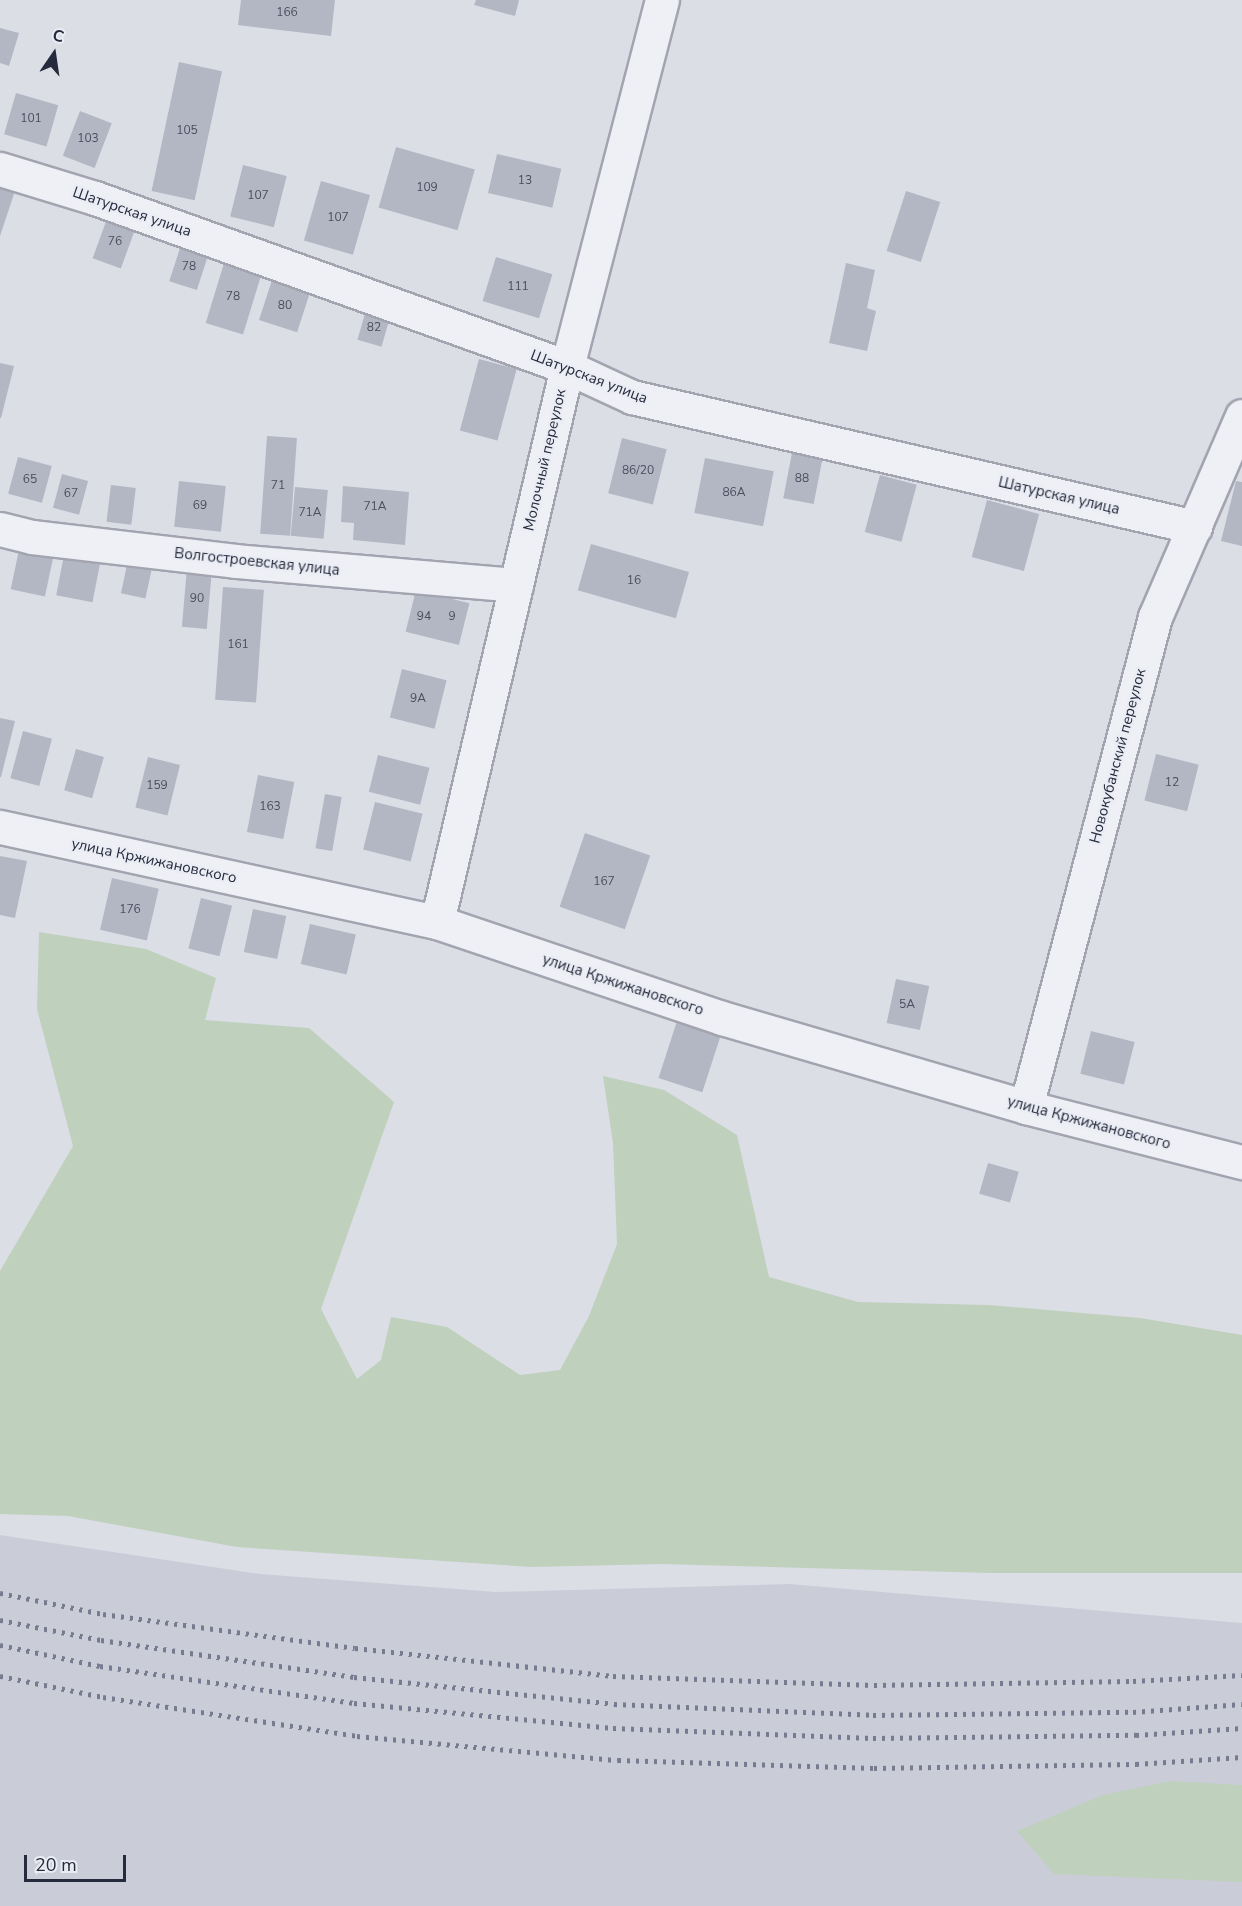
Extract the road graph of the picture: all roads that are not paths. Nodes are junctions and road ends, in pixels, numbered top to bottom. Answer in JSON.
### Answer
{"nodes":[{"id":1,"x":662,"y":0,"type":"edge"},
{"id":2,"x":0,"y":169,"type":"edge"},
{"id":3,"x":567,"y":367,"type":"junction"},
{"id":4,"x":1242,"y":416,"type":"edge"},
{"id":5,"x":1195,"y":527,"type":"junction"},
{"id":6,"x":0,"y":529,"type":"edge"},
{"id":7,"x":516,"y":585,"type":"junction"},
{"id":8,"x":0,"y":827,"type":"edge"},
{"id":9,"x":437,"y":922,"type":"junction"},
{"id":10,"x":1026,"y":1107,"type":"junction"},
{"id":11,"x":1242,"y":1162,"type":"edge"}],
"edges":[{"from":1,"to":3,"type":"street","name":"Молочный переулок"},
{"from":2,"to":3,"type":"street","name":"Шатурская улица"},
{"from":3,"to":5,"type":"street","name":"Шатурская улица"},
{"from":3,"to":7,"type":"street","name":"Молочный переулок"},
{"from":4,"to":5,"type":"street","name":"Новокубанский переулок"},
{"from":5,"to":10,"type":"street","name":"Новокубанский переулок"},
{"from":6,"to":7,"type":"street","name":"Волгостроевская улица"},
{"from":7,"to":9,"type":"street","name":"Молочный переулок"},
{"from":8,"to":9,"type":"street","name":"улица Кржижановского"},
{"from":9,"to":10,"type":"street","name":"улица Кржижановского"},
{"from":10,"to":11,"type":"street","name":"улица Кржижановского"}]}
